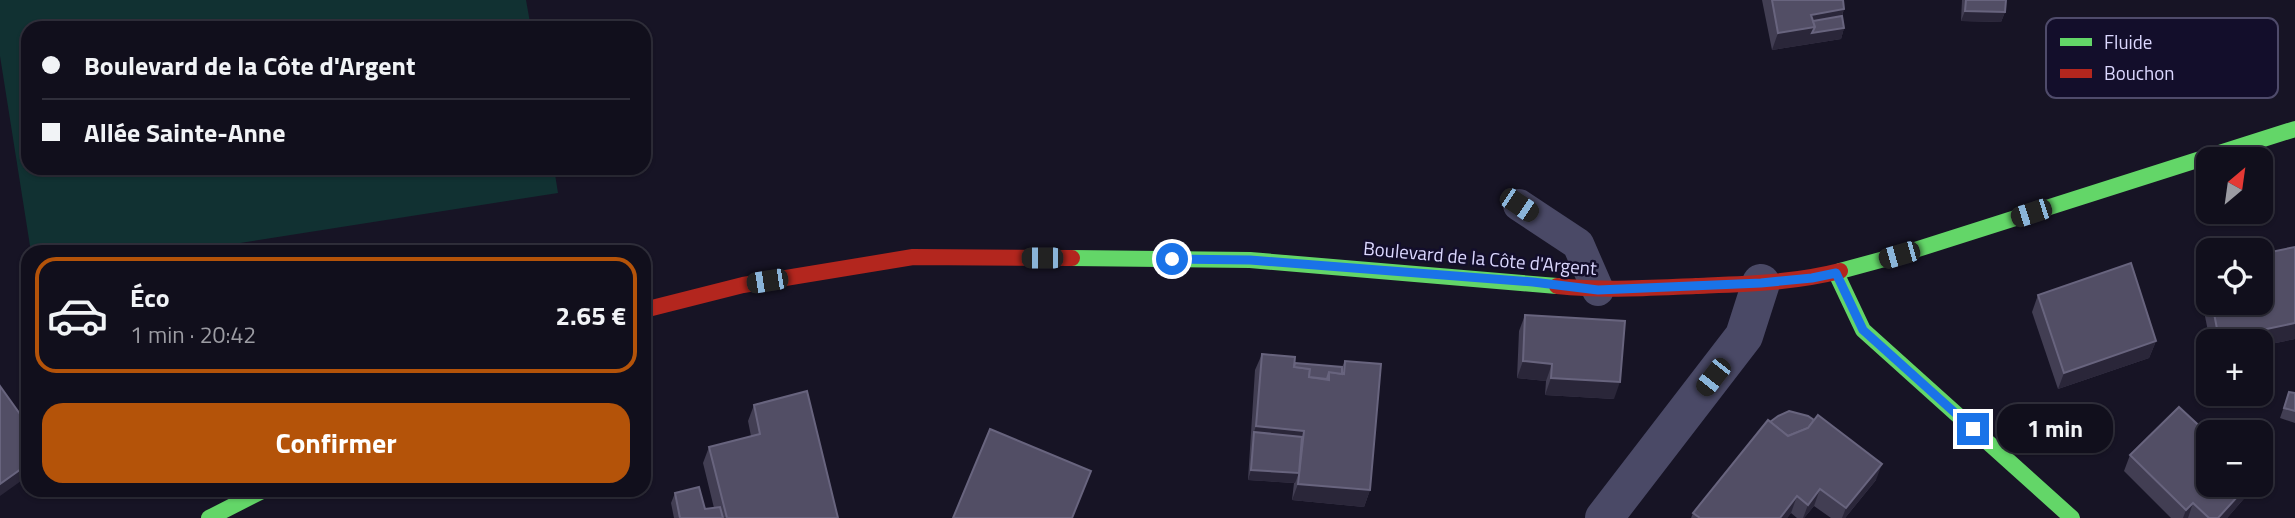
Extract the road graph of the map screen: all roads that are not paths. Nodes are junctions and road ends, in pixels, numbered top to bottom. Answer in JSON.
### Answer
{"nodes":[{"id":1,"x":2295,"y":129,"type":"edge"},
{"id":2,"x":1519,"y":205,"type":"dead end"},
{"id":3,"x":1836,"y":273,"type":"junction"},
{"id":4,"x":1761,"y":283,"type":"junction"},
{"id":5,"x":1598,"y":290,"type":"junction"},
{"id":6,"x":651,"y":308,"type":"edge"},
{"id":7,"x":250,"y":497,"type":"edge"},
{"id":8,"x":209,"y":518,"type":"edge"},
{"id":9,"x":1604,"y":518,"type":"edge"},
{"id":10,"x":2072,"y":518,"type":"edge"}],
"edges":[{"from":1,"to":3,"type":"main road","name":"Boulevard de la Côte d'Argent"},
{"from":2,"to":5,"type":"lane"},
{"from":3,"to":4,"type":"main road","name":"Boulevard de la Côte d'Argent"},
{"from":3,"to":10,"type":"main road"},
{"from":4,"to":5,"type":"main road","name":"Boulevard de la Côte d'Argent"},
{"from":4,"to":9,"type":"street"},
{"from":5,"to":6,"type":"main road","name":"Boulevard de la Côte d'Argent"},
{"from":7,"to":8,"type":"main road"}]}
